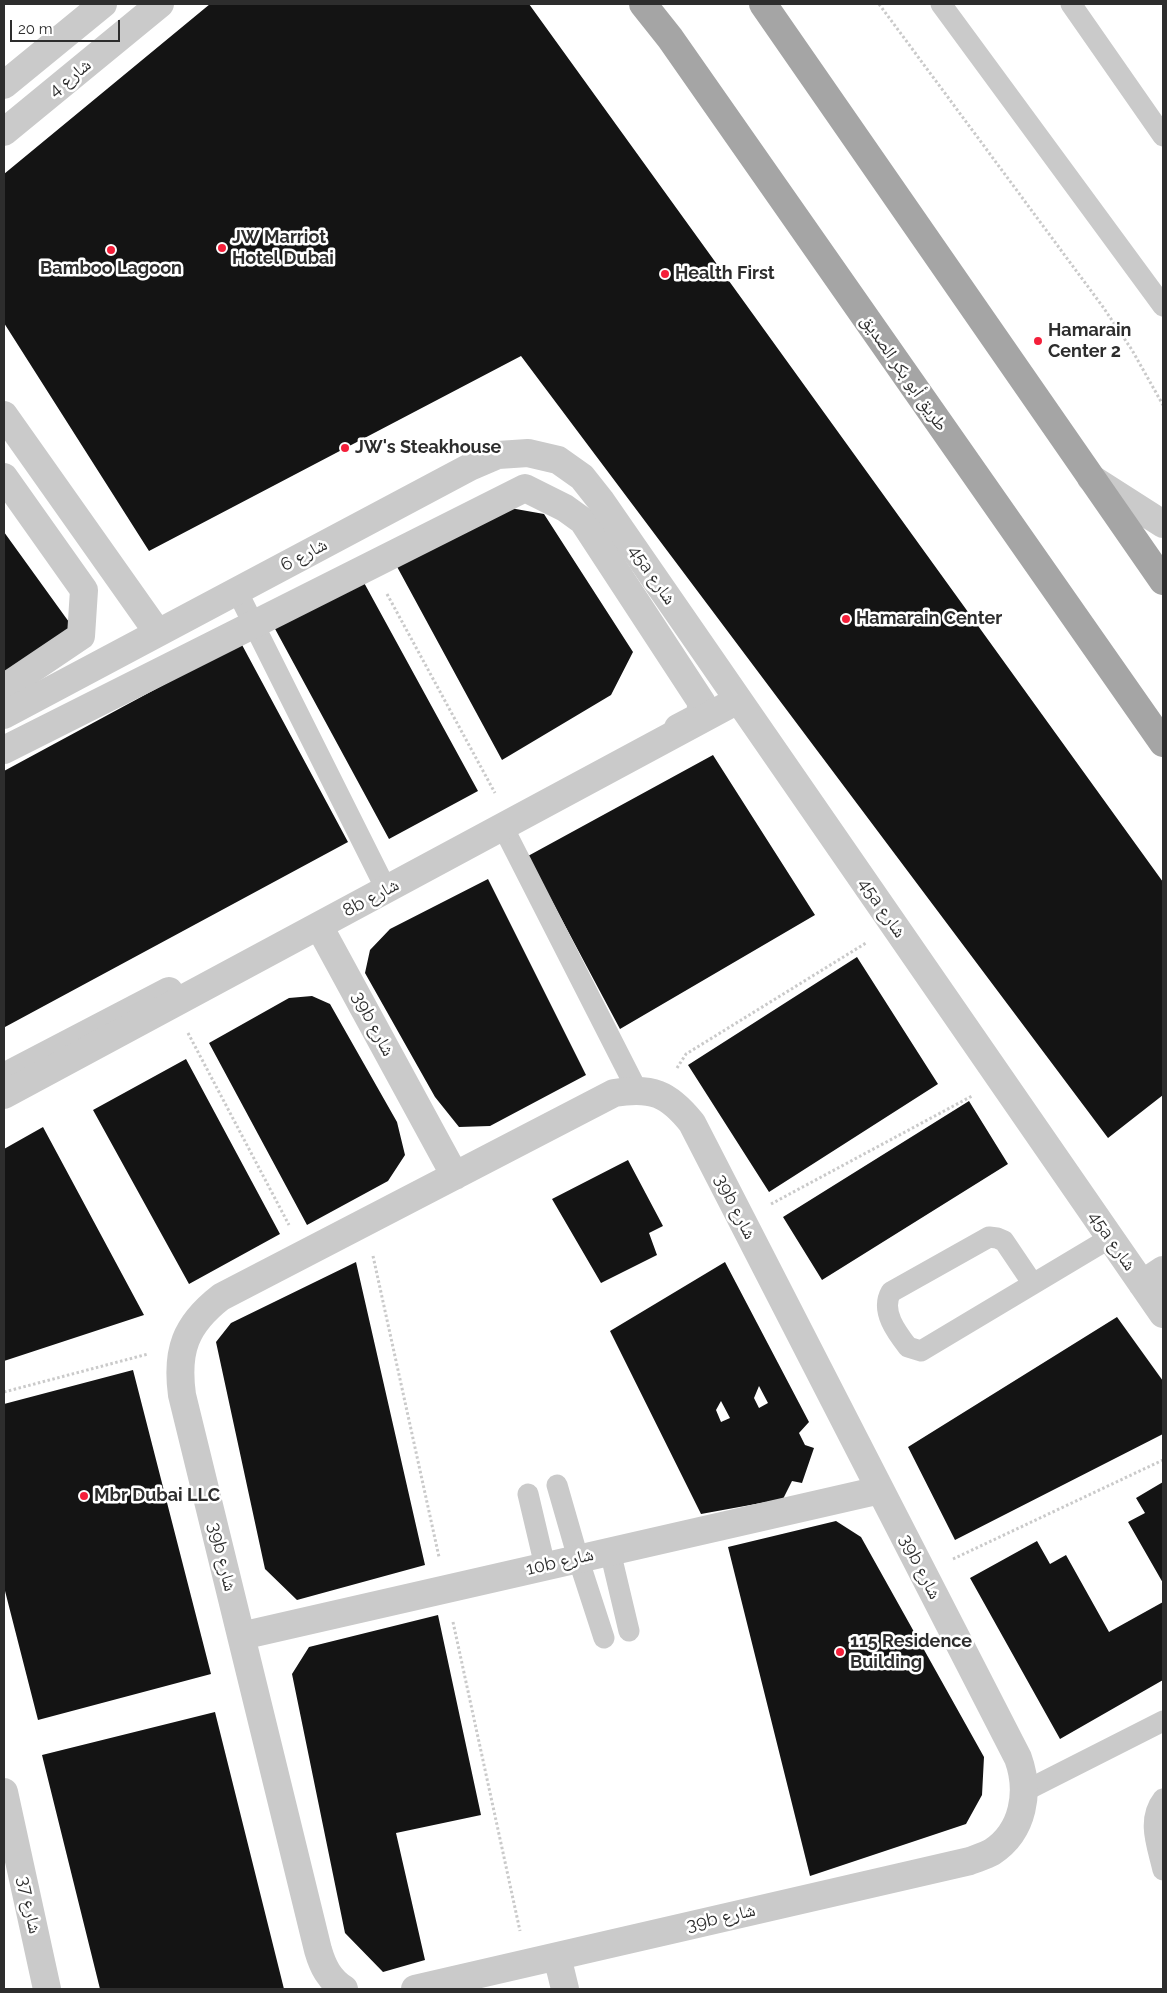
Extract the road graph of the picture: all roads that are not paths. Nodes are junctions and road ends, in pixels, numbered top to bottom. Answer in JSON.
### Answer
{"nodes":[{"id":1,"x":101,"y":4,"type":"edge"},
{"id":2,"x":160,"y":4,"type":"edge"},
{"id":3,"x":643,"y":4,"type":"edge"},
{"id":4,"x":763,"y":4,"type":"edge"},
{"id":5,"x":941,"y":4,"type":"edge"},
{"id":6,"x":1071,"y":4,"type":"edge"},
{"id":7,"x":4,"y":85,"type":"edge"},
{"id":8,"x":4,"y":132,"type":"edge"},
{"id":9,"x":1163,"y":136,"type":"edge"},
{"id":10,"x":1163,"y":306,"type":"edge"},
{"id":11,"x":4,"y":415,"type":"edge"},
{"id":12,"x":4,"y":477,"type":"edge"},
{"id":13,"x":1089,"y":477,"type":"junction"},
{"id":14,"x":601,"y":501,"type":"joint"},
{"id":15,"x":1163,"y":524,"type":"edge"},
{"id":16,"x":1163,"y":581,"type":"edge"},
{"id":17,"x":237,"y":591,"type":"junction"},
{"id":18,"x":253,"y":624,"type":"junction"},
{"id":19,"x":158,"y":633,"type":"junction"},
{"id":20,"x":4,"y":688,"type":"edge"},
{"id":21,"x":738,"y":700,"type":"junction"},
{"id":22,"x":4,"y":715,"type":"edge"},
{"id":23,"x":1163,"y":743,"type":"edge"},
{"id":24,"x":4,"y":750,"type":"edge"},
{"id":25,"x":505,"y":821,"type":"junction"},
{"id":26,"x":384,"y":885,"type":"junction"},
{"id":27,"x":319,"y":926,"type":"junction"},
{"id":28,"x":4,"y":1077,"type":"edge"},
{"id":29,"x":648,"y":1092,"type":"junction"},
{"id":30,"x":4,"y":1095,"type":"edge"},
{"id":31,"x":455,"y":1176,"type":"junction"},
{"id":32,"x":1110,"y":1238,"type":"junction"},
{"id":33,"x":1153,"y":1277,"type":"edge"},
{"id":34,"x":1033,"y":1284,"type":"junction"},
{"id":35,"x":1163,"y":1314,"type":"edge"},
{"id":36,"x":557,"y":1485,"type":"dead end"},
{"id":37,"x":880,"y":1490,"type":"junction"},
{"id":38,"x":528,"y":1494,"type":"dead end"},
{"id":39,"x":610,"y":1551,"type":"junction"},
{"id":40,"x":578,"y":1558,"type":"junction"},
{"id":41,"x":544,"y":1566,"type":"junction"},
{"id":42,"x":628,"y":1631,"type":"dead end"},
{"id":43,"x":241,"y":1636,"type":"junction"},
{"id":44,"x":604,"y":1638,"type":"dead end"},
{"id":45,"x":1163,"y":1721,"type":"edge"},
{"id":46,"x":1025,"y":1791,"type":"junction"},
{"id":47,"x":4,"y":1792,"type":"edge"},
{"id":48,"x":1163,"y":1800,"type":"edge"},
{"id":49,"x":1163,"y":1870,"type":"edge"},
{"id":50,"x":557,"y":1956,"type":"junction"},
{"id":51,"x":47,"y":1989,"type":"edge"},
{"id":52,"x":344,"y":1989,"type":"edge"},
{"id":53,"x":416,"y":1989,"type":"edge"},
{"id":54,"x":565,"y":1989,"type":"edge"}],
"edges":[{"from":1,"to":7,"type":"street","name":"شارع 4"},
{"from":2,"to":8,"type":"street","name":"شارع 4"},
{"from":3,"to":23,"type":"main road","name":"طريق أبو بكر الصديق"},
{"from":4,"to":13,"type":"main road"},
{"from":5,"to":10,"type":"lane"},
{"from":6,"to":9,"type":"lane"},
{"from":11,"to":19,"type":"street"},
{"from":12,"to":20,"type":"street"},
{"from":13,"to":15,"type":"street"},
{"from":13,"to":16,"type":"main road"},
{"from":14,"to":17,"type":"street","name":"شارع 6"},
{"from":14,"to":21,"type":"street","name":"45a شارع"},
{"from":17,"to":18,"type":"lane"},
{"from":17,"to":19,"type":"street","name":"شارع 6"},
{"from":18,"to":24,"type":"street"},
{"from":18,"to":25,"type":"street"},
{"from":18,"to":26,"type":"lane"},
{"from":19,"to":22,"type":"street","name":"شارع 6"},
{"from":21,"to":25,"type":"street","name":"8b شارع"},
{"from":21,"to":32,"type":"street","name":"45a شارع"},
{"from":25,"to":26,"type":"street","name":"8b شارع"},
{"from":25,"to":29,"type":"lane"},
{"from":26,"to":27,"type":"street","name":"8b شارع"},
{"from":26,"to":28,"type":"street"},
{"from":27,"to":30,"type":"street","name":"8b شارع"},
{"from":27,"to":31,"type":"street","name":"39b شارع"},
{"from":29,"to":31,"type":"street","name":"39b شارع"},
{"from":29,"to":37,"type":"street","name":"39b شارع"},
{"from":31,"to":43,"type":"street","name":"39b شارع"},
{"from":32,"to":33,"type":"street","name":"45a شارع"},
{"from":32,"to":34,"type":"lane"},
{"from":33,"to":35,"type":"street","name":"45a شارع"},
{"from":34,"to":34,"type":"lane"},
{"from":36,"to":40,"type":"lane"},
{"from":37,"to":39,"type":"street","name":"10b شارع"},
{"from":37,"to":46,"type":"street","name":"39b شارع"},
{"from":38,"to":41,"type":"lane"},
{"from":39,"to":40,"type":"street","name":"10b شارع"},
{"from":39,"to":42,"type":"lane"},
{"from":40,"to":41,"type":"street","name":"10b شارع"},
{"from":40,"to":44,"type":"lane"},
{"from":41,"to":43,"type":"street","name":"10b شارع"},
{"from":43,"to":52,"type":"street","name":"39b شارع"},
{"from":45,"to":46,"type":"lane"},
{"from":46,"to":50,"type":"street","name":"39b شارع"},
{"from":47,"to":51,"type":"street","name":"شارع 37"},
{"from":48,"to":49,"type":"lane"},
{"from":50,"to":53,"type":"street","name":"39b شارع"},
{"from":50,"to":54,"type":"street"}]}
